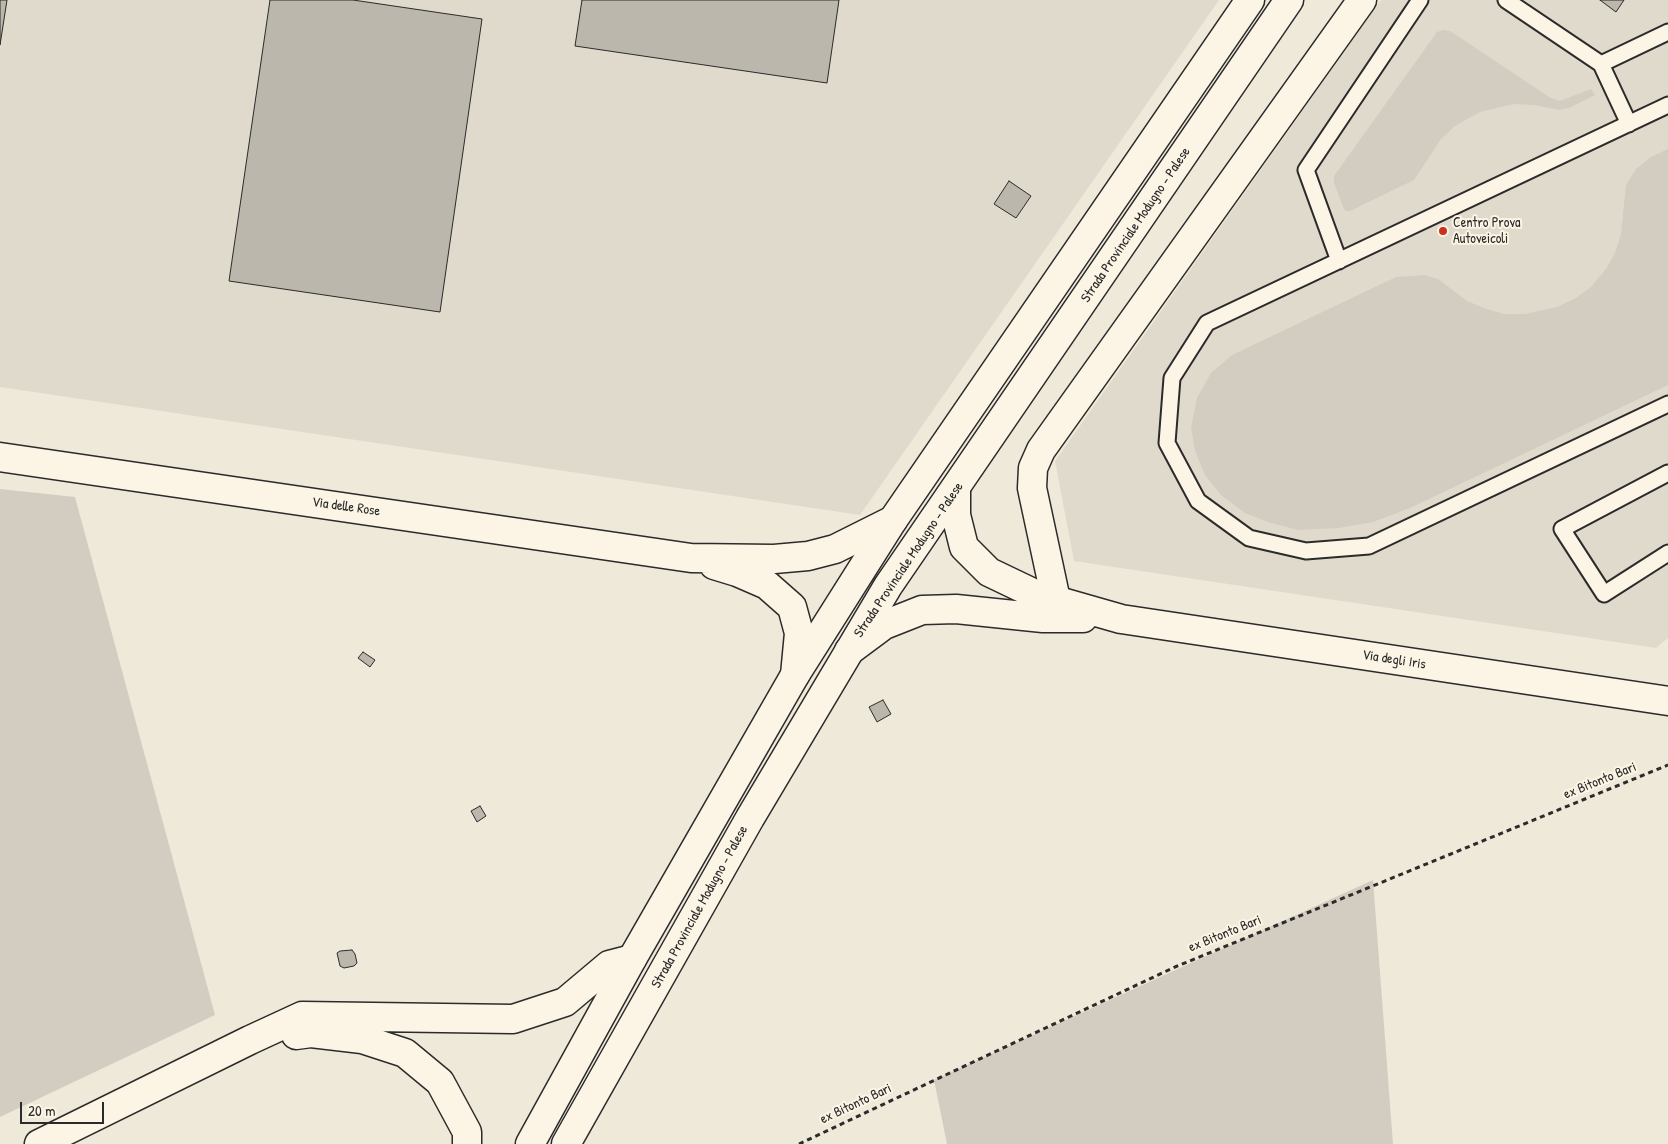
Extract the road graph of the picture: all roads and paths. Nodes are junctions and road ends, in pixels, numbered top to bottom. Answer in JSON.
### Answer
{"nodes":[{"id":1,"x":1250,"y":0,"type":"edge"},
{"id":2,"x":1289,"y":0,"type":"edge"},
{"id":3,"x":1362,"y":0,"type":"edge"},
{"id":4,"x":1420,"y":0,"type":"edge"},
{"id":5,"x":1506,"y":0,"type":"edge"},
{"id":6,"x":1668,"y":32,"type":"edge"},
{"id":7,"x":1601,"y":64,"type":"junction"},
{"id":8,"x":1668,"y":105,"type":"edge"},
{"id":9,"x":1629,"y":124,"type":"junction"},
{"id":10,"x":1339,"y":261,"type":"junction"},
{"id":11,"x":1668,"y":404,"type":"edge"},
{"id":12,"x":0,"y":457,"type":"edge"},
{"id":13,"x":1668,"y":473,"type":"edge"},
{"id":14,"x":956,"y":489,"type":"junction"},
{"id":15,"x":893,"y":520,"type":"junction"},
{"id":16,"x":1668,"y":554,"type":"edge"},
{"id":17,"x":692,"y":558,"type":"junction"},
{"id":18,"x":1056,"y":600,"type":"junction"},
{"id":19,"x":1120,"y":619,"type":"junction"},
{"id":20,"x":849,"y":651,"type":"junction"},
{"id":21,"x":795,"y":675,"type":"junction"},
{"id":22,"x":1668,"y":701,"type":"edge"},
{"id":23,"x":1668,"y":765,"type":"edge"},
{"id":24,"x":632,"y":959,"type":"junction"},
{"id":25,"x":250,"y":1040,"type":"junction"},
{"id":26,"x":39,"y":1144,"type":"edge"},
{"id":27,"x":467,"y":1144,"type":"edge"},
{"id":28,"x":530,"y":1144,"type":"edge"},
{"id":29,"x":566,"y":1144,"type":"edge"},
{"id":30,"x":798,"y":1144,"type":"edge"}],
"edges":[{"from":1,"to":15,"type":"street"},
{"from":2,"to":14,"type":"street","name":"Strada Provinciale Modugno - Palese"},
{"from":3,"to":18,"type":"street"},
{"from":4,"to":10,"type":"lane"},
{"from":5,"to":7,"type":"lane"},
{"from":6,"to":7,"type":"lane"},
{"from":7,"to":9,"type":"lane"},
{"from":8,"to":9,"type":"lane"},
{"from":9,"to":10,"type":"lane"},
{"from":10,"to":11,"type":"lane"},
{"from":12,"to":17,"type":"street","name":"Via delle Rose"},
{"from":13,"to":16,"type":"lane"},
{"from":14,"to":18,"type":"street"},
{"from":14,"to":20,"type":"street","name":"Strada Provinciale Modugno - Palese"},
{"from":15,"to":17,"type":"street"},
{"from":15,"to":21,"type":"street"},
{"from":17,"to":21,"type":"street"},
{"from":18,"to":19,"type":"street"},
{"from":19,"to":20,"type":"street"},
{"from":19,"to":22,"type":"street","name":"Via degli Iris"},
{"from":20,"to":29,"type":"street","name":"Strada Provinciale Modugno - Palese"},
{"from":21,"to":24,"type":"street"},
{"from":23,"to":30,"type":"path","name":"ex Bitonto Bari"},
{"from":24,"to":25,"type":"street"},
{"from":24,"to":28,"type":"street"},
{"from":25,"to":26,"type":"street"},
{"from":25,"to":27,"type":"street"}]}
